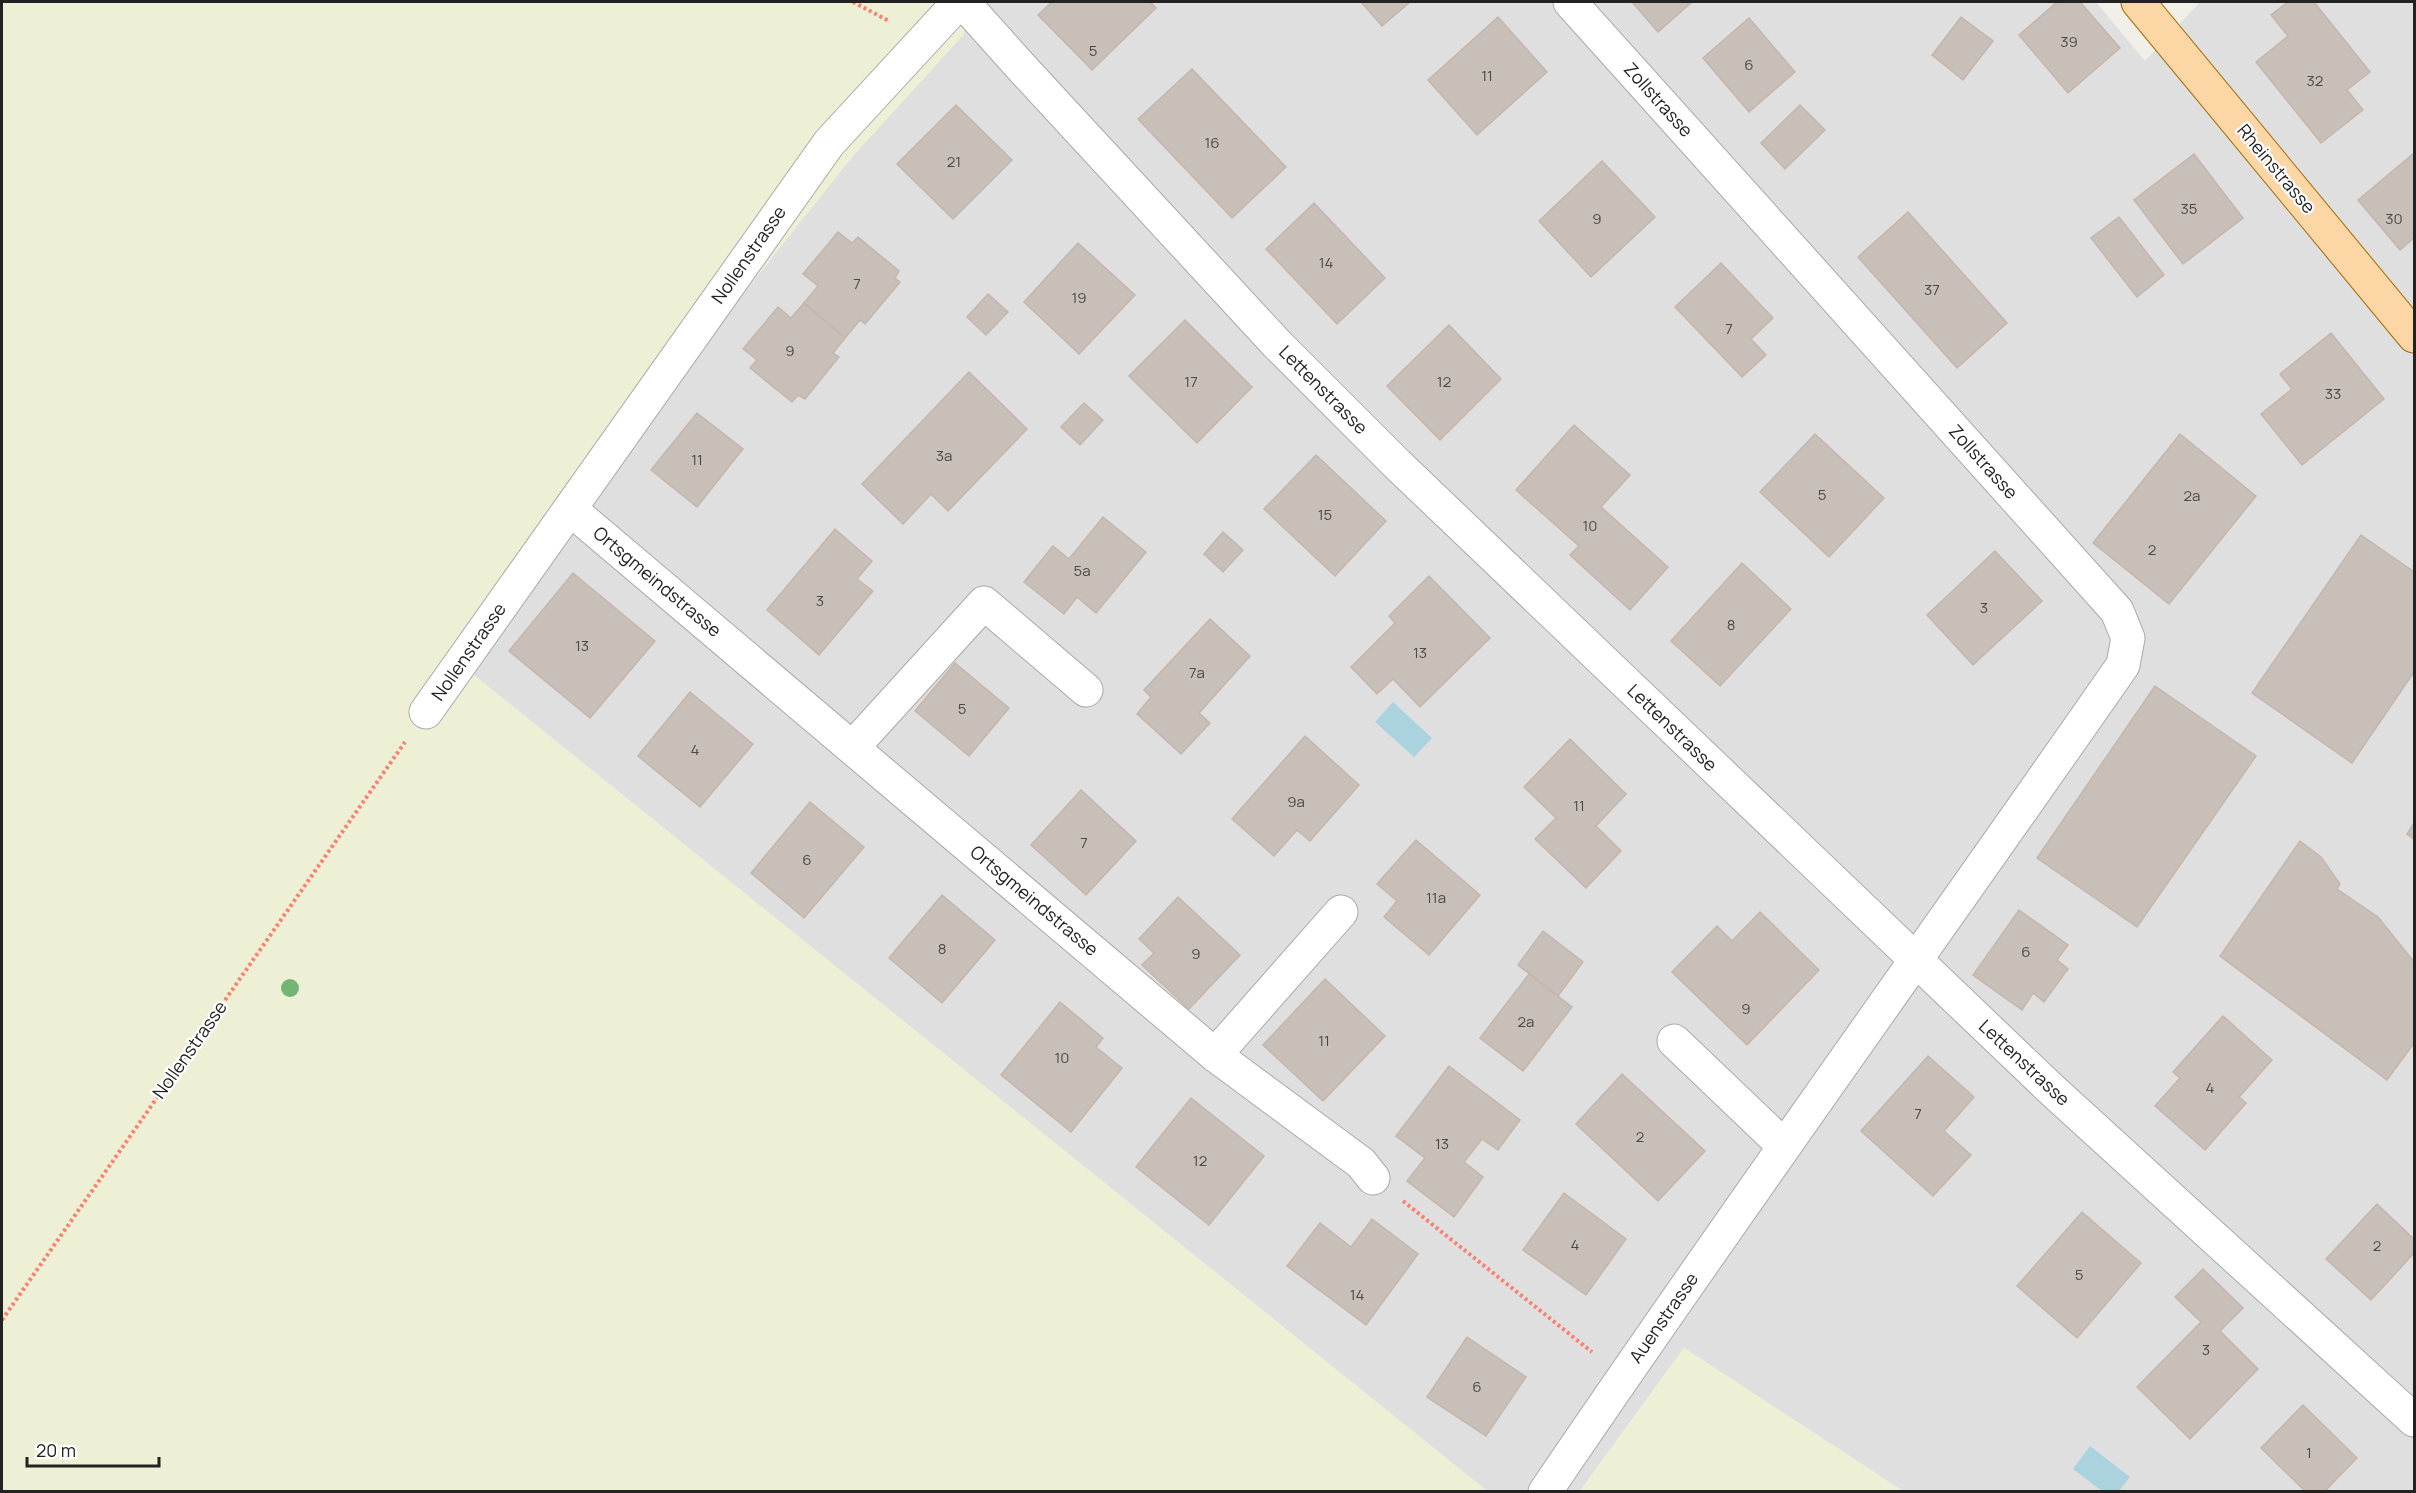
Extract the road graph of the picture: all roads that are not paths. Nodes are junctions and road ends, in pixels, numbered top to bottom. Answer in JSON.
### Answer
{"nodes":[{"id":1,"x":959,"y":2,"type":"edge"},
{"id":2,"x":963,"y":2,"type":"edge"},
{"id":3,"x":1570,"y":2,"type":"edge"},
{"id":4,"x":2138,"y":2,"type":"edge"},
{"id":5,"x":2415,"y":336,"type":"edge"},
{"id":6,"x":570,"y":509,"type":"junction"},
{"id":7,"x":1086,"y":690,"type":"dead end"},
{"id":8,"x":426,"y":712,"type":"road end"},
{"id":9,"x":853,"y":747,"type":"junction"},
{"id":10,"x":1341,"y":912,"type":"dead end"},
{"id":11,"x":1916,"y":962,"type":"junction"},
{"id":12,"x":1674,"y":1041,"type":"dead end"},
{"id":13,"x":1215,"y":1055,"type":"junction"},
{"id":14,"x":1784,"y":1146,"type":"junction"},
{"id":15,"x":1373,"y":1178,"type":"road end"},
{"id":16,"x":2415,"y":1420,"type":"edge"},
{"id":17,"x":1545,"y":1491,"type":"edge"}],
"edges":[{"from":1,"to":6,"type":"street","name":"Nollenstrasse"},
{"from":2,"to":11,"type":"street","name":"Lettenstrasse"},
{"from":3,"to":11,"type":"street","name":"Zollstrasse"},
{"from":4,"to":5,"type":"main road","name":"Rheinstrasse"},
{"from":6,"to":8,"type":"street","name":"Nollenstrasse"},
{"from":6,"to":9,"type":"street","name":"Ortsgmeindstrasse"},
{"from":7,"to":9,"type":"street"},
{"from":9,"to":13,"type":"street","name":"Ortsgmeindstrasse"},
{"from":10,"to":13,"type":"street"},
{"from":11,"to":14,"type":"street","name":"Auenstrasse"},
{"from":11,"to":16,"type":"street","name":"Lettenstrasse"},
{"from":12,"to":14,"type":"street"},
{"from":13,"to":15,"type":"street","name":"Ortsgmeindstrasse"},
{"from":14,"to":17,"type":"street","name":"Auenstrasse"}]}
